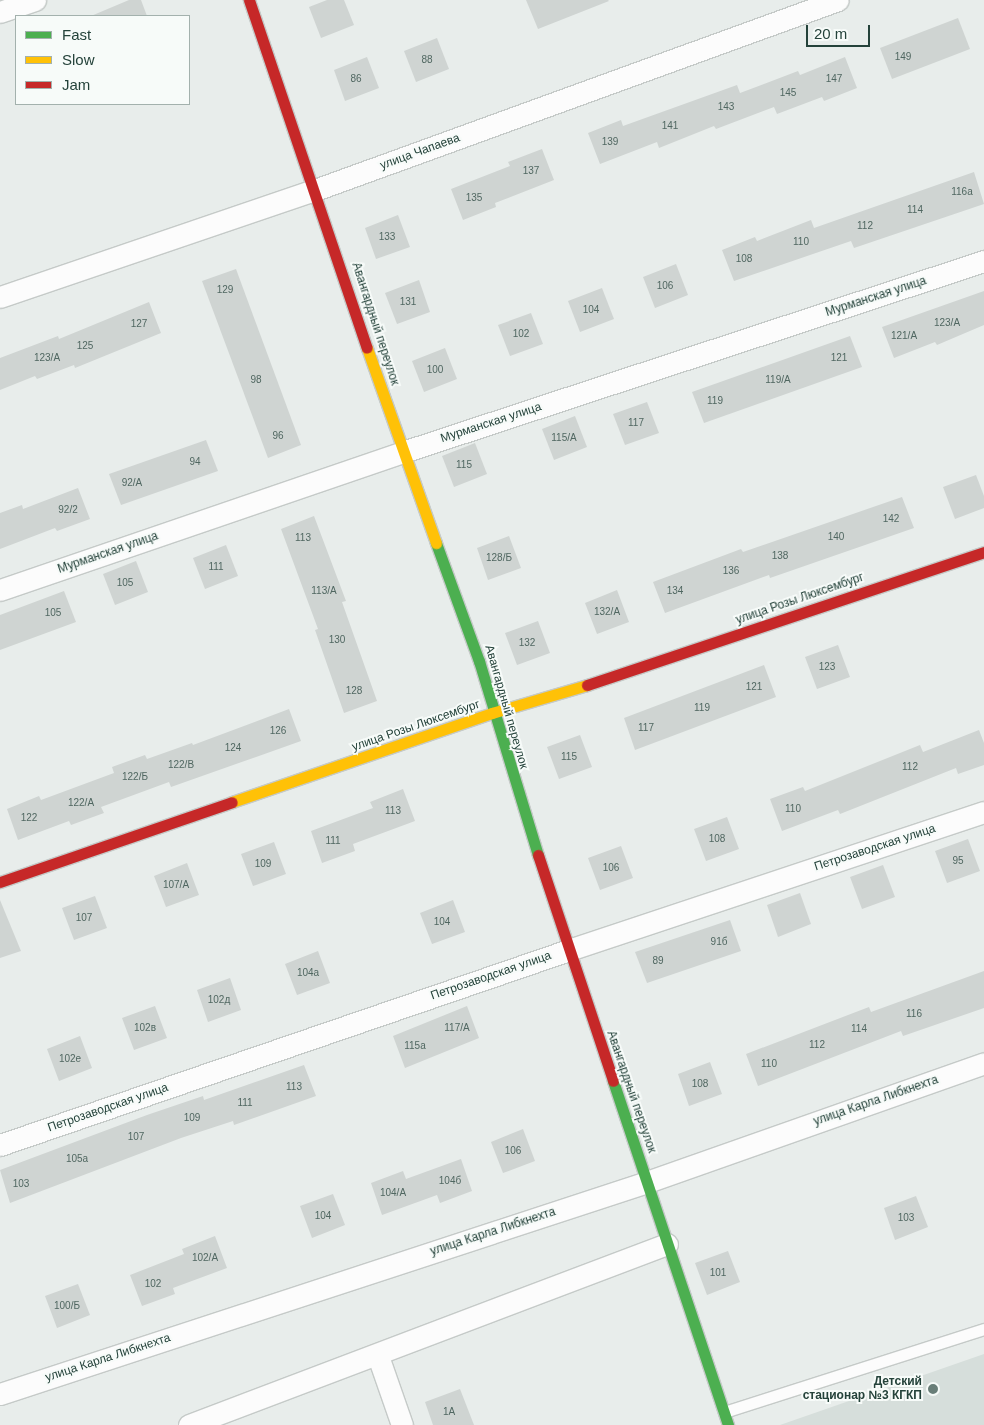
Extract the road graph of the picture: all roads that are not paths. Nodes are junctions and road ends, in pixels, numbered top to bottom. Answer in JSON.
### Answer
{"nodes":[{"id":1,"x":35,"y":0,"type":"edge"},
{"id":2,"x":250,"y":0,"type":"edge"},
{"id":3,"x":838,"y":0,"type":"edge"},
{"id":4,"x":0,"y":12,"type":"edge"},
{"id":5,"x":315,"y":190,"type":"junction"},
{"id":6,"x":984,"y":261,"type":"edge"},
{"id":7,"x":0,"y":296,"type":"edge"},
{"id":8,"x":403,"y":452,"type":"junction"},
{"id":9,"x":984,"y":552,"type":"edge"},
{"id":10,"x":0,"y":590,"type":"edge"},
{"id":11,"x":492,"y":713,"type":"junction"},
{"id":12,"x":984,"y":812,"type":"edge"},
{"id":13,"x":0,"y":882,"type":"edge"},
{"id":14,"x":569,"y":950,"type":"junction"},
{"id":15,"x":984,"y":1063,"type":"edge"},
{"id":16,"x":0,"y":1145,"type":"edge"},
{"id":17,"x":647,"y":1182,"type":"junction"},
{"id":18,"x":668,"y":1244,"type":"junction"},
{"id":19,"x":984,"y":1328,"type":"edge"},
{"id":20,"x":378,"y":1356,"type":"junction"},
{"id":21,"x":0,"y":1394,"type":"edge"},
{"id":22,"x":724,"y":1412,"type":"junction"},
{"id":23,"x":189,"y":1425,"type":"edge"},
{"id":24,"x":402,"y":1425,"type":"edge"},
{"id":25,"x":728,"y":1425,"type":"edge"}],
"edges":[{"from":1,"to":4,"type":"street"},
{"from":2,"to":5,"type":"main road","name":"Авангардный переулок"},
{"from":3,"to":5,"type":"street","name":"улица Чапаева"},
{"from":5,"to":7,"type":"street","name":"улица Чапаева"},
{"from":5,"to":8,"type":"main road","name":"Авангардный переулок"},
{"from":6,"to":8,"type":"street","name":"Мурманская улица"},
{"from":8,"to":10,"type":"street","name":"Мурманская улица"},
{"from":8,"to":11,"type":"main road","name":"Авангардный переулок"},
{"from":9,"to":11,"type":"main road","name":"улица Розы Люксембург"},
{"from":11,"to":13,"type":"main road","name":"улица Розы Люксембург"},
{"from":11,"to":14,"type":"main road","name":"Авангардный переулок"},
{"from":12,"to":14,"type":"street","name":"Петрозаводская улица"},
{"from":14,"to":16,"type":"street","name":"Петрозаводская улица"},
{"from":14,"to":17,"type":"main road","name":"Авангардный переулок"},
{"from":15,"to":17,"type":"street","name":"улица Карла Либкнехта"},
{"from":17,"to":18,"type":"main road","name":"Авангардный переулок"},
{"from":17,"to":21,"type":"street","name":"улица Карла Либкнехта"},
{"from":18,"to":20,"type":"street"},
{"from":18,"to":22,"type":"main road","name":"Авангардный переулок"},
{"from":19,"to":22,"type":"lane"},
{"from":20,"to":23,"type":"street"},
{"from":20,"to":24,"type":"street"},
{"from":22,"to":25,"type":"main road","name":"Авангардный переулок"}]}
